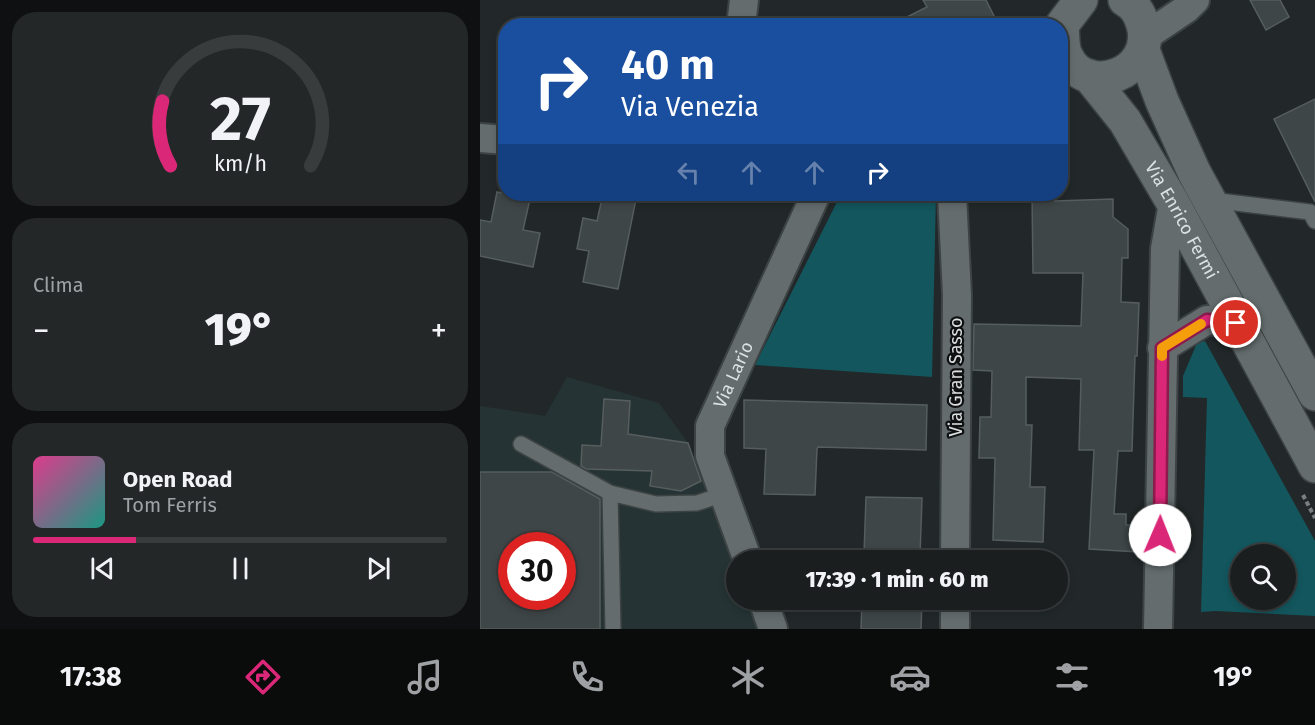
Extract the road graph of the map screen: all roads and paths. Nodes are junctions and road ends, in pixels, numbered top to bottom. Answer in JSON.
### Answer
{"nodes":[{"id":1,"x":744,"y":0,"type":"edge"},
{"id":2,"x":1195,"y":0,"type":"edge"},
{"id":3,"x":1132,"y":1,"type":"edge"},
{"id":4,"x":742,"y":18,"type":"edge"},
{"id":5,"x":1145,"y":43,"type":"junction"},
{"id":6,"x":1068,"y":60,"type":"edge"},
{"id":7,"x":1077,"y":76,"type":"edge"},
{"id":8,"x":480,"y":138,"type":"edge"},
{"id":9,"x":498,"y":139,"type":"edge"},
{"id":10,"x":1209,"y":200,"type":"junction"},
{"id":11,"x":813,"y":201,"type":"edge"},
{"id":12,"x":952,"y":201,"type":"edge"},
{"id":13,"x":1173,"y":203,"type":"junction"},
{"id":14,"x":1314,"y":214,"type":"edge"},
{"id":15,"x":1236,"y":323,"type":"junction"},
{"id":16,"x":1162,"y":348,"type":"junction"},
{"id":17,"x":1315,"y":394,"type":"edge"},
{"id":18,"x":521,"y":444,"type":"dead end"},
{"id":19,"x":1315,"y":466,"type":"edge"},
{"id":20,"x":610,"y":493,"type":"junction"},
{"id":21,"x":724,"y":494,"type":"junction"},
{"id":22,"x":744,"y":550,"type":"edge"},
{"id":23,"x":955,"y":550,"type":"edge"},
{"id":24,"x":766,"y":610,"type":"edge"},
{"id":25,"x":955,"y":610,"type":"edge"},
{"id":26,"x":613,"y":629,"type":"edge"},
{"id":27,"x":773,"y":629,"type":"edge"},
{"id":28,"x":955,"y":629,"type":"edge"},
{"id":29,"x":1158,"y":629,"type":"edge"}],
"edges":[{"from":1,"to":4,"type":"street"},
{"from":2,"to":5,"type":"street"},
{"from":3,"to":5,"type":"street","name":"Via Enrico Fermi"},
{"from":5,"to":7,"type":"street"},
{"from":5,"to":10,"type":"street","name":"Via Enrico Fermi"},
{"from":6,"to":7,"type":"street","name":"Via Enrico Fermi"},
{"from":7,"to":13,"type":"street","name":"Via Enrico Fermi"},
{"from":8,"to":9,"type":"street"},
{"from":10,"to":14,"type":"lane"},
{"from":10,"to":17,"type":"street","name":"Via Enrico Fermi"},
{"from":11,"to":21,"type":"street","name":"Via Lario"},
{"from":12,"to":23,"type":"street","name":"Via Gran Sasso"},
{"from":13,"to":15,"type":"street","name":"Via Enrico Fermi"},
{"from":13,"to":16,"type":"street"},
{"from":15,"to":16,"type":"street"},
{"from":15,"to":19,"type":"street","name":"Via Enrico Fermi"},
{"from":16,"to":29,"type":"street"},
{"from":18,"to":20,"type":"lane"},
{"from":20,"to":21,"type":"lane"},
{"from":20,"to":26,"type":"lane"},
{"from":21,"to":22,"type":"street","name":"Via Lario"},
{"from":24,"to":27,"type":"street"},
{"from":25,"to":28,"type":"street"}]}
